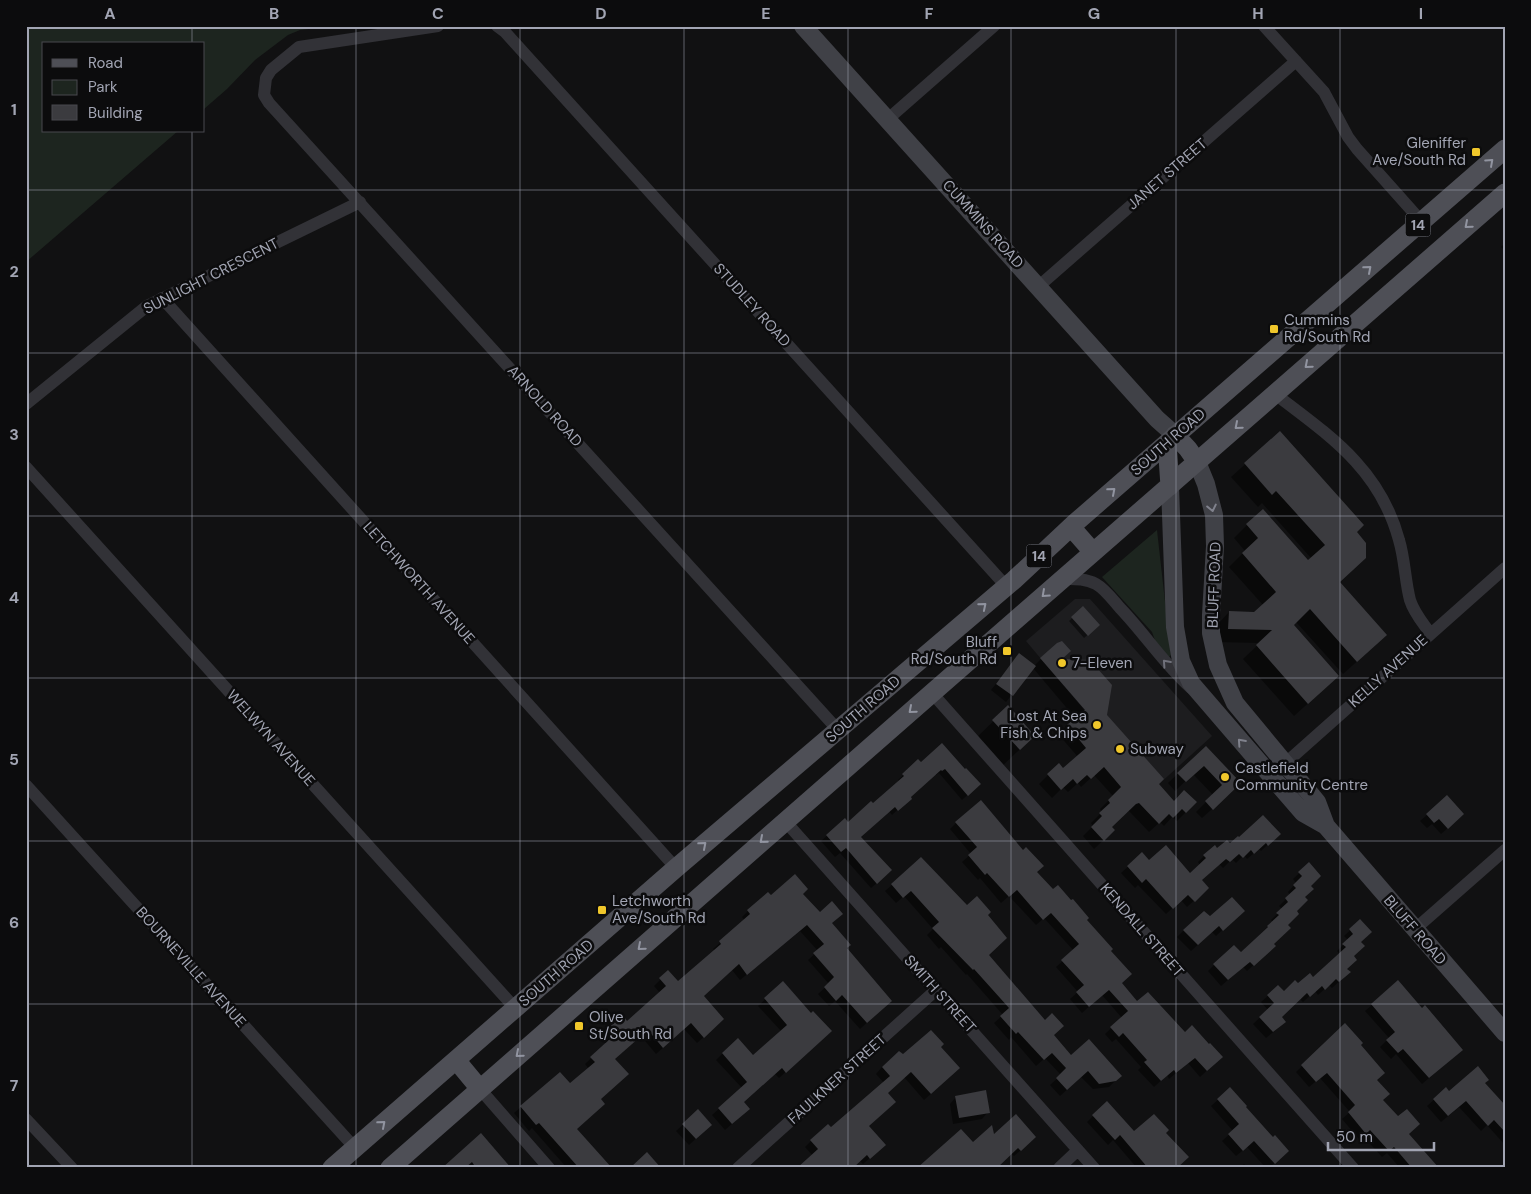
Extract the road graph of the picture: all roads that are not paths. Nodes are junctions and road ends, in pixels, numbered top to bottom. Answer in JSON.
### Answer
{"nodes":[{"id":1,"x":438,"y":26,"type":"edge"},
{"id":2,"x":497,"y":26,"type":"edge"},
{"id":3,"x":803,"y":26,"type":"edge"},
{"id":4,"x":994,"y":26,"type":"edge"},
{"id":5,"x":1264,"y":26,"type":"edge"},
{"id":6,"x":1296,"y":61,"type":"junction"},
{"id":7,"x":888,"y":119,"type":"junction"},
{"id":8,"x":1505,"y":149,"type":"edge"},
{"id":9,"x":1505,"y":193,"type":"edge"},
{"id":10,"x":360,"y":202,"type":"junction"},
{"id":11,"x":1422,"y":222,"type":"junction"},
{"id":12,"x":1039,"y":286,"type":"junction"},
{"id":13,"x":162,"y":298,"type":"junction"},
{"id":14,"x":1275,"y":394,"type":"junction"},
{"id":15,"x":26,"y":404,"type":"edge"},
{"id":16,"x":1168,"y":434,"type":"junction"},
{"id":17,"x":1197,"y":462,"type":"junction"},
{"id":18,"x":26,"y":467,"type":"edge"},
{"id":19,"x":1170,"y":486,"type":"junction"},
{"id":20,"x":1071,"y":526,"type":"junction"},
{"id":21,"x":1093,"y":552,"type":"junction"},
{"id":22,"x":1505,"y":568,"type":"edge"},
{"id":23,"x":1062,"y":579,"type":"junction"},
{"id":24,"x":1006,"y":586,"type":"junction"},
{"id":25,"x":1430,"y":633,"type":"junction"},
{"id":26,"x":910,"y":668,"type":"junction"},
{"id":27,"x":932,"y":693,"type":"junction"},
{"id":28,"x":1201,"y":696,"type":"junction"},
{"id":29,"x":838,"y":730,"type":"junction"},
{"id":30,"x":1286,"y":763,"type":"junction"},
{"id":31,"x":1271,"y":776,"type":"junction"},
{"id":32,"x":26,"y":785,"type":"edge"},
{"id":33,"x":786,"y":821,"type":"junction"},
{"id":34,"x":1326,"y":826,"type":"junction"},
{"id":35,"x":1505,"y":850,"type":"edge"},
{"id":36,"x":676,"y":868,"type":"junction"},
{"id":37,"x":1414,"y":930,"type":"junction"},
{"id":38,"x":936,"y":990,"type":"junction"},
{"id":39,"x":515,"y":1008,"type":"junction"},
{"id":40,"x":1505,"y":1033,"type":"edge"},
{"id":41,"x":456,"y":1060,"type":"junction"},
{"id":42,"x":480,"y":1089,"type":"junction"},
{"id":43,"x":26,"y":1119,"type":"edge"},
{"id":44,"x":355,"y":1148,"type":"junction"},
{"id":45,"x":1078,"y":1150,"type":"junction"},
{"id":46,"x":72,"y":1168,"type":"edge"},
{"id":47,"x":332,"y":1168,"type":"edge"},
{"id":48,"x":390,"y":1168,"type":"edge"},
{"id":49,"x":549,"y":1168,"type":"edge"},
{"id":50,"x":738,"y":1168,"type":"edge"},
{"id":51,"x":1058,"y":1168,"type":"edge"},
{"id":52,"x":1094,"y":1168,"type":"edge"},
{"id":53,"x":1353,"y":1168,"type":"edge"}],
"edges":[{"from":1,"to":10,"type":"street","name":"ARNOLD ROAD"},
{"from":2,"to":24,"type":"street","name":"STUDLEY ROAD"},
{"from":3,"to":7,"type":"main road","name":"CUMMINS ROAD"},
{"from":4,"to":7,"type":"street"},
{"from":5,"to":6,"type":"street"},
{"from":6,"to":11,"type":"street"},
{"from":6,"to":12,"type":"street","name":"JANET STREET"},
{"from":7,"to":12,"type":"main road","name":"CUMMINS ROAD"},
{"from":11,"to":8,"type":"main road","name":"SOUTH ROAD","number":"14","one_way":true},
{"from":9,"to":14,"type":"main road","number":"14","one_way":true},
{"from":10,"to":13,"type":"street","name":"SUNLIGHT CRESCENT"},
{"from":10,"to":29,"type":"street","name":"ARNOLD ROAD"},
{"from":16,"to":11,"type":"main road","name":"SOUTH ROAD","number":"14","one_way":true},
{"from":12,"to":16,"type":"main road","name":"CUMMINS ROAD"},
{"from":13,"to":15,"type":"street","name":"SUNLIGHT CRESCENT"},
{"from":13,"to":36,"type":"street","name":"LETCHWORTH AVENUE"},
{"from":14,"to":17,"type":"main road","number":"14","one_way":true},
{"from":14,"to":25,"type":"street"},
{"from":16,"to":17,"type":"main road"},
{"from":16,"to":19,"type":"main road"},
{"from":20,"to":16,"type":"main road","name":"SOUTH ROAD","number":"14","one_way":true},
{"from":17,"to":19,"type":"main road","number":"14"},
{"from":17,"to":30,"type":"main road","name":"BLUFF ROAD","one_way":true},
{"from":18,"to":39,"type":"street","name":"WELWYN AVENUE"},
{"from":19,"to":21,"type":"main road","number":"14"},
{"from":19,"to":28,"type":"main road","name":"BLUFF ROAD"},
{"from":20,"to":21,"type":"main road"},
{"from":20,"to":24,"type":"main road","name":"SOUTH ROAD","number":"14"},
{"from":21,"to":23,"type":"main road","number":"14"},
{"from":22,"to":25,"type":"street","name":"KELLY AVENUE"},
{"from":23,"to":27,"type":"main road","number":"14","one_way":true},
{"from":28,"to":23,"type":"street","name":"BLUFF ROAD","one_way":true},
{"from":26,"to":24,"type":"main road","name":"SOUTH ROAD","number":"14","one_way":true},
{"from":25,"to":30,"type":"street","name":"KELLY AVENUE"},
{"from":26,"to":27,"type":"main road"},
{"from":26,"to":29,"type":"main road","name":"SOUTH ROAD","number":"14"},
{"from":27,"to":33,"type":"main road","number":"14","one_way":true},
{"from":27,"to":53,"type":"street","name":"KENDALL STREET"},
{"from":31,"to":28,"type":"main road","name":"BLUFF ROAD","one_way":true},
{"from":36,"to":29,"type":"main road","name":"SOUTH ROAD","number":"14","one_way":true},
{"from":30,"to":31,"type":"street","name":"KELLY AVENUE"},
{"from":30,"to":34,"type":"main road","name":"BLUFF ROAD"},
{"from":31,"to":34,"type":"main road","name":"BLUFF ROAD"},
{"from":32,"to":44,"type":"street","name":"BOURNEVILLE AVENUE"},
{"from":33,"to":38,"type":"street","name":"SMITH STREET"},
{"from":33,"to":42,"type":"main road","number":"14","one_way":true},
{"from":34,"to":37,"type":"main road","name":"BLUFF ROAD"},
{"from":35,"to":37,"type":"street"},
{"from":36,"to":39,"type":"main road","name":"SOUTH ROAD","number":"14"},
{"from":37,"to":40,"type":"main road","name":"BLUFF ROAD"},
{"from":38,"to":45,"type":"street","name":"SMITH STREET"},
{"from":38,"to":50,"type":"street","name":"FAULKNER STREET"},
{"from":39,"to":41,"type":"main road","name":"SOUTH ROAD","number":"14"},
{"from":41,"to":42,"type":"main road"},
{"from":44,"to":41,"type":"main road","name":"SOUTH ROAD","number":"14","one_way":true},
{"from":42,"to":48,"type":"main road","number":"14"},
{"from":42,"to":49,"type":"street"},
{"from":43,"to":46,"type":"street"},
{"from":44,"to":47,"type":"main road","name":"SOUTH ROAD","number":"14"},
{"from":45,"to":51,"type":"street"},
{"from":45,"to":52,"type":"street","name":"SMITH STREET"}]}
